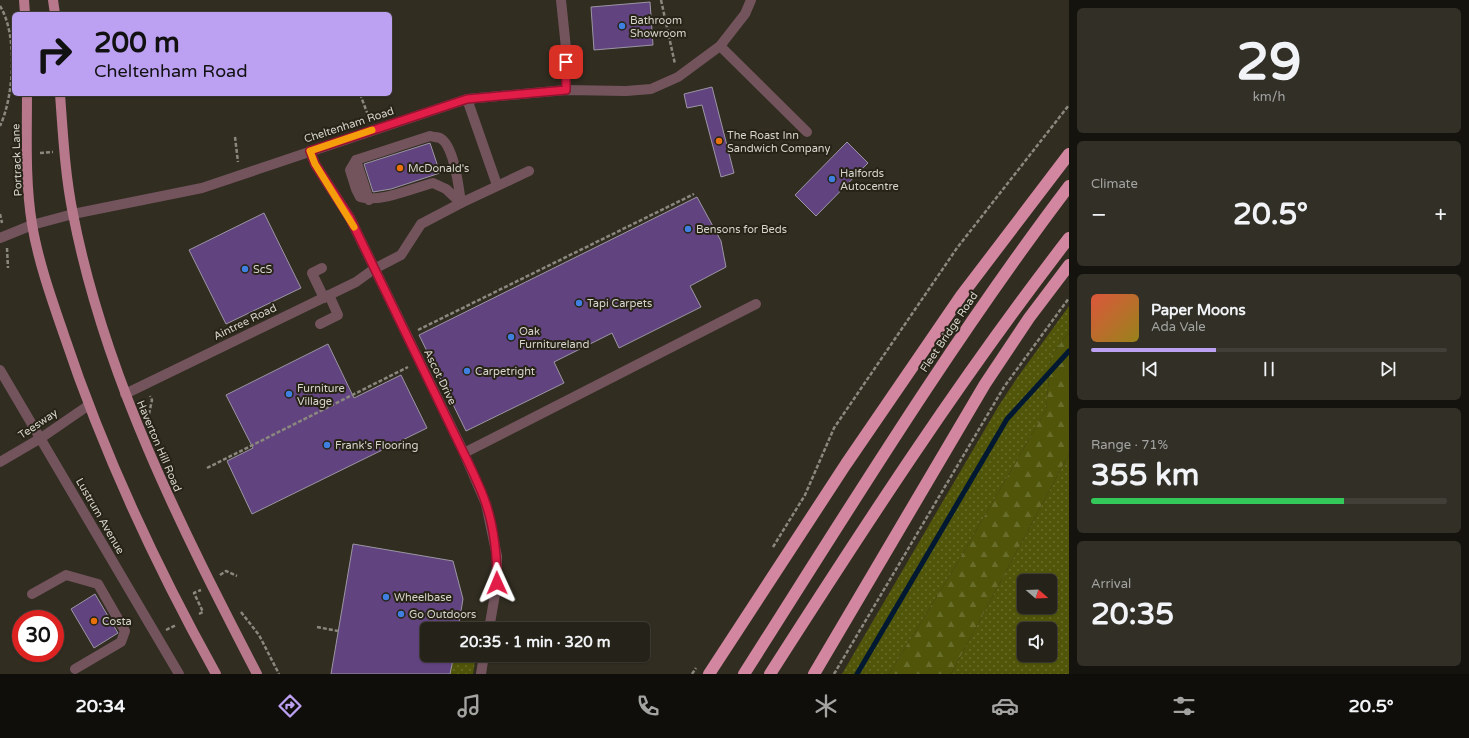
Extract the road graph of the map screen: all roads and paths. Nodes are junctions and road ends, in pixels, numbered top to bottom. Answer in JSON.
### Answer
{"nodes":[{"id":1,"x":24,"y":0,"type":"edge"},
{"id":2,"x":53,"y":0,"type":"edge"},
{"id":3,"x":562,"y":0,"type":"edge"},
{"id":4,"x":661,"y":0,"type":"edge"},
{"id":5,"x":751,"y":0,"type":"edge"},
{"id":6,"x":0,"y":6,"type":"edge"},
{"id":7,"x":25,"y":12,"type":"edge"},
{"id":8,"x":55,"y":12,"type":"edge"},
{"id":9,"x":720,"y":46,"type":"junction"},
{"id":10,"x":678,"y":77,"type":"junction"},
{"id":11,"x":566,"y":90,"type":"junction"},
{"id":12,"x":27,"y":96,"type":"edge"},
{"id":13,"x":60,"y":96,"type":"edge"},
{"id":14,"x":361,"y":96,"type":"edge"},
{"id":15,"x":467,"y":99,"type":"junction"},
{"id":16,"x":1069,"y":105,"type":"edge"},
{"id":17,"x":368,"y":115,"type":"dead end"},
{"id":18,"x":0,"y":126,"type":"edge"},
{"id":19,"x":807,"y":132,"type":"dead end"},
{"id":20,"x":235,"y":138,"type":"dead end"},
{"id":21,"x":64,"y":151,"type":"junction"},
{"id":22,"x":310,"y":151,"type":"junction"},
{"id":23,"x":1069,"y":154,"type":"edge"},
{"id":24,"x":238,"y":163,"type":"dead end"},
{"id":25,"x":27,"y":167,"type":"junction"},
{"id":26,"x":529,"y":171,"type":"dead end"},
{"id":27,"x":497,"y":185,"type":"junction"},
{"id":28,"x":1069,"y":186,"type":"edge"},
{"id":29,"x":694,"y":194,"type":"dead end"},
{"id":30,"x":460,"y":203,"type":"junction"},
{"id":31,"x":73,"y":214,"type":"junction"},
{"id":32,"x":32,"y":225,"type":"junction"},
{"id":33,"x":0,"y":238,"type":"edge"},
{"id":34,"x":1069,"y":238,"type":"edge"},
{"id":35,"x":1069,"y":266,"type":"edge"},
{"id":36,"x":322,"y":268,"type":"dead end"},
{"id":37,"x":374,"y":269,"type":"junction"},
{"id":38,"x":326,"y":296,"type":"junction"},
{"id":39,"x":1069,"y":298,"type":"edge"},
{"id":40,"x":756,"y":304,"type":"dead end"},
{"id":41,"x":320,"y":324,"type":"dead end"},
{"id":42,"x":407,"y":336,"type":"junction"},
{"id":43,"x":420,"y":362,"type":"junction"},
{"id":44,"x":0,"y":370,"type":"edge"},
{"id":45,"x":125,"y":394,"type":"junction"},
{"id":46,"x":89,"y":405,"type":"junction"},
{"id":47,"x":41,"y":438,"type":"junction"},
{"id":48,"x":464,"y":453,"type":"junction"},
{"id":49,"x":0,"y":462,"type":"edge"},
{"id":50,"x":207,"y":468,"type":"dead end"},
{"id":51,"x":769,"y":554,"type":"dead end"},
{"id":52,"x":220,"y":575,"type":"dead end"},
{"id":53,"x":237,"y":576,"type":"dead end"},
{"id":54,"x":211,"y":586,"type":"junction"},
{"id":55,"x":32,"y":594,"type":"dead end"},
{"id":56,"x":238,"y":608,"type":"dead end"},
{"id":57,"x":186,"y":620,"type":"junction"},
{"id":58,"x":490,"y":622,"type":"edge"},
{"id":59,"x":175,"y":626,"type":"dead end"},
{"id":60,"x":317,"y":627,"type":"dead end"},
{"id":61,"x":338,"y":631,"type":"dead end"},
{"id":62,"x":483,"y":662,"type":"edge"},
{"id":63,"x":700,"y":662,"type":"dead end"},
{"id":64,"x":75,"y":670,"type":"dead end"},
{"id":65,"x":179,"y":674,"type":"edge"},
{"id":66,"x":216,"y":674,"type":"edge"},
{"id":67,"x":257,"y":674,"type":"edge"},
{"id":68,"x":279,"y":674,"type":"edge"},
{"id":69,"x":481,"y":674,"type":"edge"},
{"id":70,"x":692,"y":674,"type":"edge"},
{"id":71,"x":709,"y":674,"type":"edge"},
{"id":72,"x":744,"y":674,"type":"edge"},
{"id":73,"x":770,"y":674,"type":"edge"},
{"id":74,"x":814,"y":674,"type":"edge"},
{"id":75,"x":834,"y":674,"type":"edge"}],
"edges":[{"from":1,"to":7,"type":"main road"},
{"from":2,"to":8,"type":"main road"},
{"from":3,"to":11,"type":"street"},
{"from":4,"to":10,"type":"path"},
{"from":5,"to":9,"type":"street","name":"Cheltenham Road"},
{"from":6,"to":18,"type":"path"},
{"from":9,"to":10,"type":"street","name":"Cheltenham Road"},
{"from":9,"to":19,"type":"street"},
{"from":10,"to":11,"type":"street","name":"Cheltenham Road"},
{"from":11,"to":15,"type":"street","name":"Cheltenham Road"},
{"from":12,"to":25,"type":"main road","name":"Portrack Lane"},
{"from":13,"to":21,"type":"main road"},
{"from":14,"to":17,"type":"path"},
{"from":15,"to":22,"type":"street","name":"Cheltenham Road"},
{"from":15,"to":27,"type":"street"},
{"from":16,"to":51,"type":"path"},
{"from":20,"to":24,"type":"path"},
{"from":21,"to":25,"type":"path"},
{"from":21,"to":31,"type":"main road"},
{"from":22,"to":31,"type":"street","name":"Cheltenham Road"},
{"from":22,"to":37,"type":"street","name":"Ascot Drive"},
{"from":23,"to":71,"type":"highway"},
{"from":25,"to":32,"type":"main road","name":"Portrack Lane"},
{"from":26,"to":27,"type":"street","name":"Aintree Road"},
{"from":27,"to":30,"type":"street","name":"Aintree Road"},
{"from":28,"to":72,"type":"highway","name":"Fleet Bridge Road"},
{"from":29,"to":42,"type":"path"},
{"from":30,"to":30,"type":"street"},
{"from":30,"to":37,"type":"street","name":"Aintree Road"},
{"from":31,"to":32,"type":"street","name":"Cheltenham Road"},
{"from":31,"to":45,"type":"main road","name":"Haverton Hill Road"},
{"from":32,"to":33,"type":"street"},
{"from":32,"to":46,"type":"main road"},
{"from":34,"to":73,"type":"highway"},
{"from":35,"to":74,"type":"highway"},
{"from":36,"to":38,"type":"street"},
{"from":37,"to":38,"type":"street","name":"Aintree Road"},
{"from":37,"to":42,"type":"street","name":"Ascot Drive"},
{"from":38,"to":41,"type":"street"},
{"from":38,"to":45,"type":"street","name":"Aintree Road"},
{"from":39,"to":75,"type":"path"},
{"from":40,"to":48,"type":"street"},
{"from":42,"to":43,"type":"street","name":"Ascot Drive"},
{"from":43,"to":48,"type":"street","name":"Ascot Drive"},
{"from":43,"to":50,"type":"path"},
{"from":44,"to":47,"type":"street","name":"Lustrum Avenue"},
{"from":45,"to":54,"type":"main road","name":"Haverton Hill Road"},
{"from":46,"to":47,"type":"street","name":"Teesway"},
{"from":46,"to":57,"type":"main road"},
{"from":47,"to":49,"type":"street","name":"Teesway"},
{"from":47,"to":65,"type":"street","name":"Lustrum Avenue"},
{"from":48,"to":58,"type":"street","name":"Ascot Drive"},
{"from":52,"to":53,"type":"path"},
{"from":54,"to":57,"type":"path"},
{"from":54,"to":67,"type":"main road","name":"Haverton Hill Road"},
{"from":55,"to":64,"type":"street"},
{"from":56,"to":68,"type":"path"},
{"from":57,"to":59,"type":"path"},
{"from":57,"to":66,"type":"main road"},
{"from":60,"to":61,"type":"path"},
{"from":62,"to":69,"type":"street"},
{"from":63,"to":70,"type":"path"}]}
